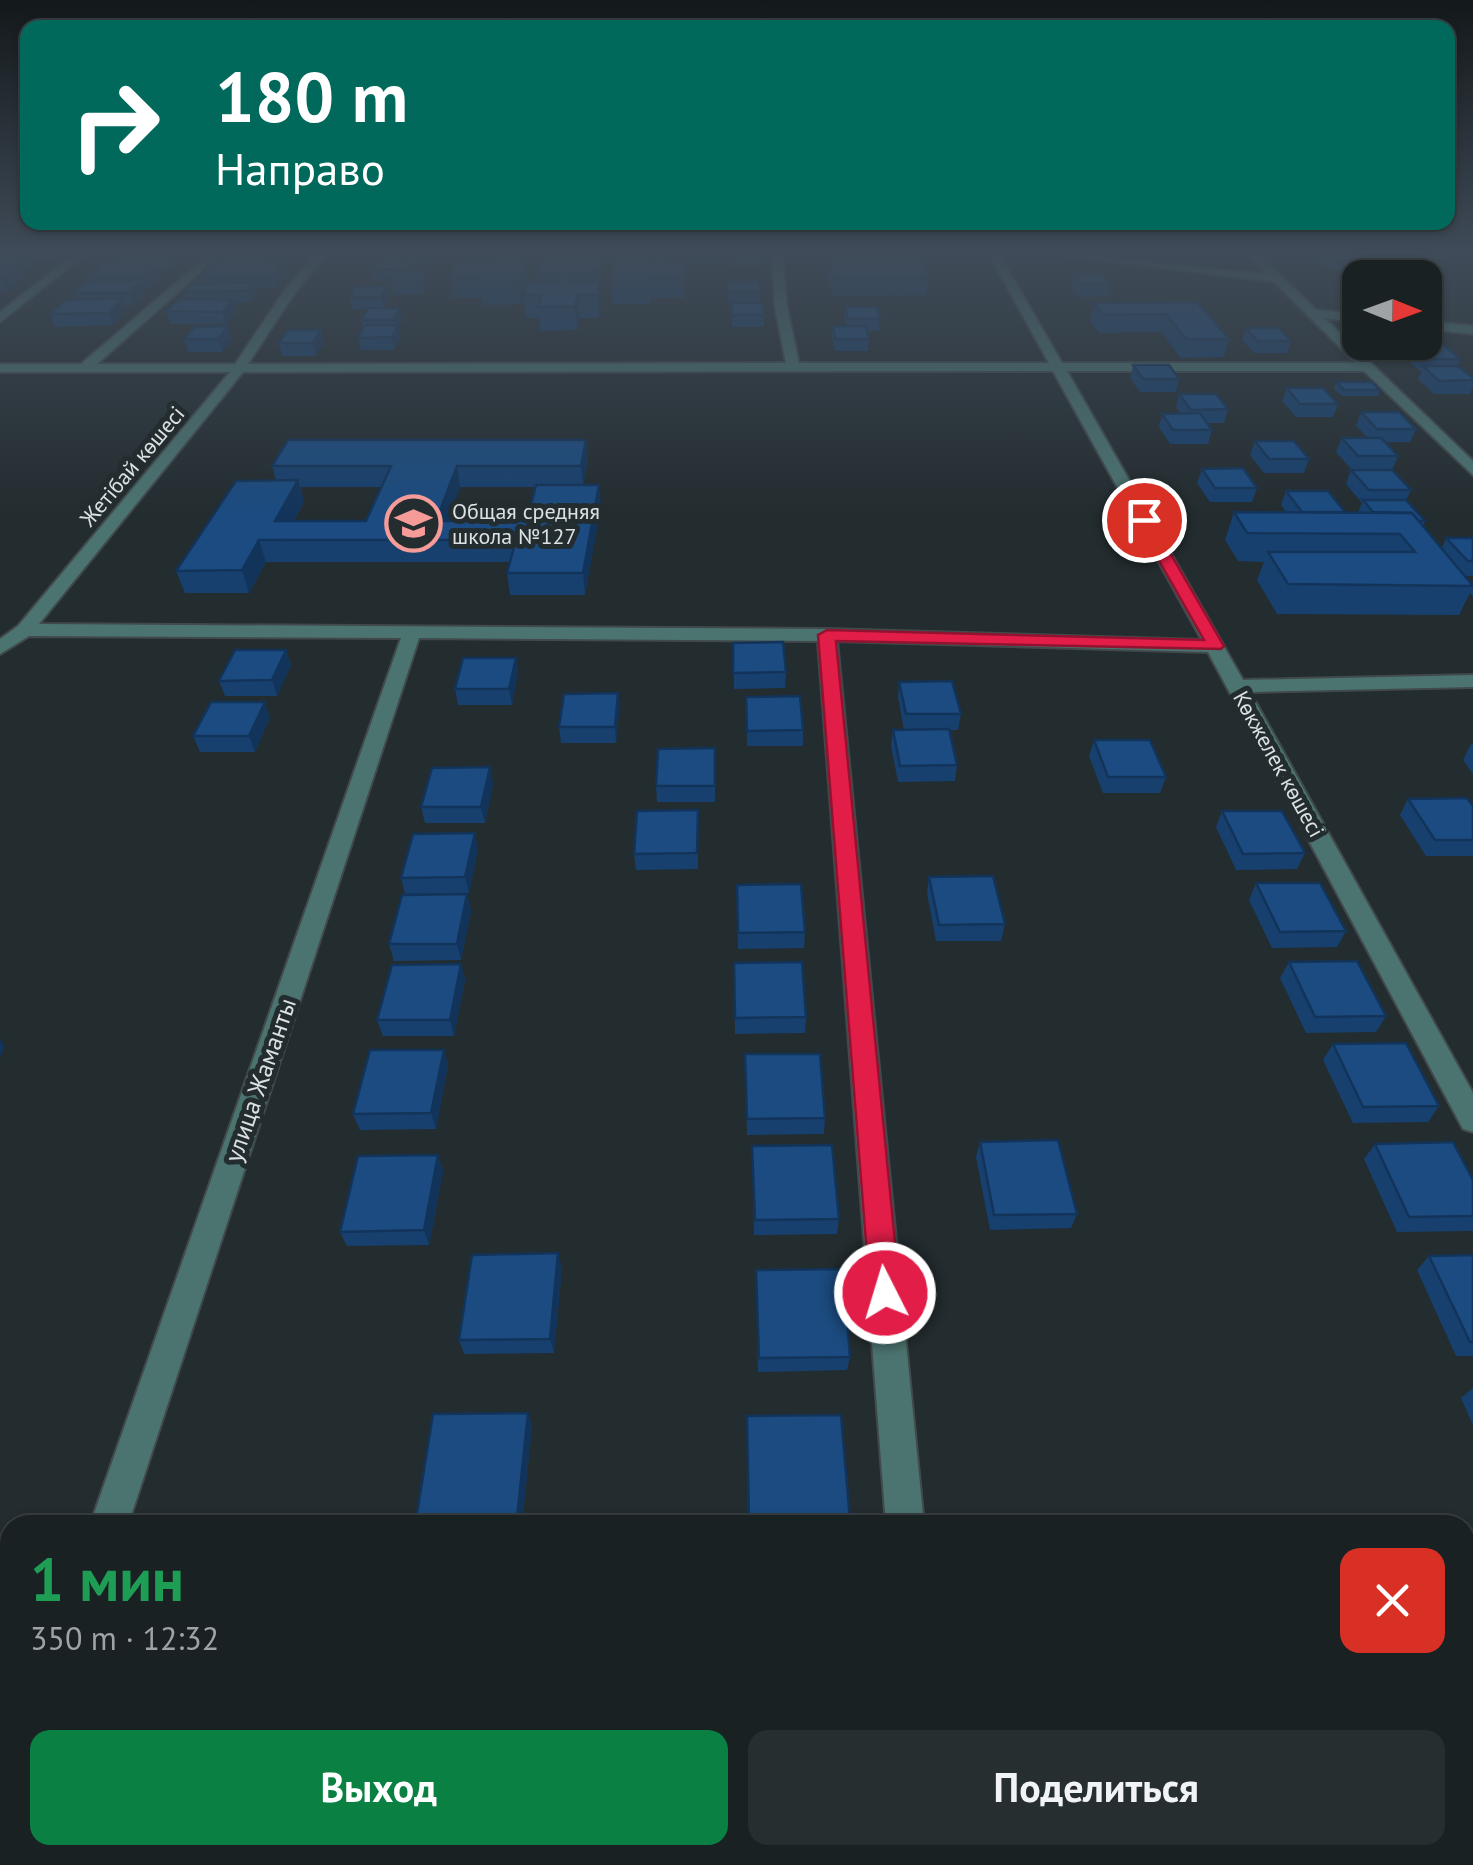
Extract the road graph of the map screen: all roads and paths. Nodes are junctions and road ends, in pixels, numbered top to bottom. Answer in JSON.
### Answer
{"nodes":[{"id":1,"x":115,"y":341,"type":"edge"},
{"id":2,"x":257,"y":341,"type":"edge"},
{"id":3,"x":789,"y":341,"type":"edge"},
{"id":4,"x":1042,"y":341,"type":"edge"},
{"id":5,"x":1341,"y":341,"type":"edge"},
{"id":6,"x":792,"y":361,"type":"junction"},
{"id":7,"x":1055,"y":364,"type":"junction"},
{"id":8,"x":1367,"y":367,"type":"junction"},
{"id":9,"x":0,"y":368,"type":"edge"},
{"id":10,"x":84,"y":368,"type":"junction"},
{"id":11,"x":237,"y":368,"type":"junction"},
{"id":12,"x":1473,"y":470,"type":"edge"},
{"id":13,"x":25,"y":630,"type":"junction"},
{"id":14,"x":411,"y":635,"type":"junction"},
{"id":15,"x":827,"y":635,"type":"junction"},
{"id":16,"x":1215,"y":646,"type":"junction"},
{"id":17,"x":0,"y":648,"type":"edge"},
{"id":18,"x":1473,"y":681,"type":"edge"},
{"id":19,"x":1236,"y":686,"type":"junction"},
{"id":20,"x":1473,"y":1120,"type":"edge"},
{"id":21,"x":112,"y":1515,"type":"edge"},
{"id":22,"x":904,"y":1515,"type":"edge"}],
"edges":[{"from":1,"to":10,"type":"street"},
{"from":2,"to":11,"type":"street","name":"Жетібай көшесі"},
{"from":3,"to":6,"type":"street"},
{"from":4,"to":7,"type":"street","name":"Көкжелек көшесі"},
{"from":5,"to":8,"type":"street"},
{"from":6,"to":7,"type":"street"},
{"from":6,"to":11,"type":"street"},
{"from":7,"to":8,"type":"street"},
{"from":7,"to":16,"type":"street","name":"Көкжелек көшесі"},
{"from":8,"to":12,"type":"street"},
{"from":9,"to":10,"type":"street"},
{"from":10,"to":11,"type":"street"},
{"from":11,"to":13,"type":"street","name":"Жетібай көшесі"},
{"from":13,"to":14,"type":"street"},
{"from":13,"to":17,"type":"street","name":"Жетібай көшесі"},
{"from":14,"to":15,"type":"street"},
{"from":14,"to":21,"type":"street","name":"улица Жаманты"},
{"from":15,"to":16,"type":"street"},
{"from":15,"to":22,"type":"street"},
{"from":16,"to":19,"type":"street","name":"Көкжелек көшесі"},
{"from":18,"to":19,"type":"street"},
{"from":19,"to":20,"type":"street","name":"Көкжелек көшесі"}]}
